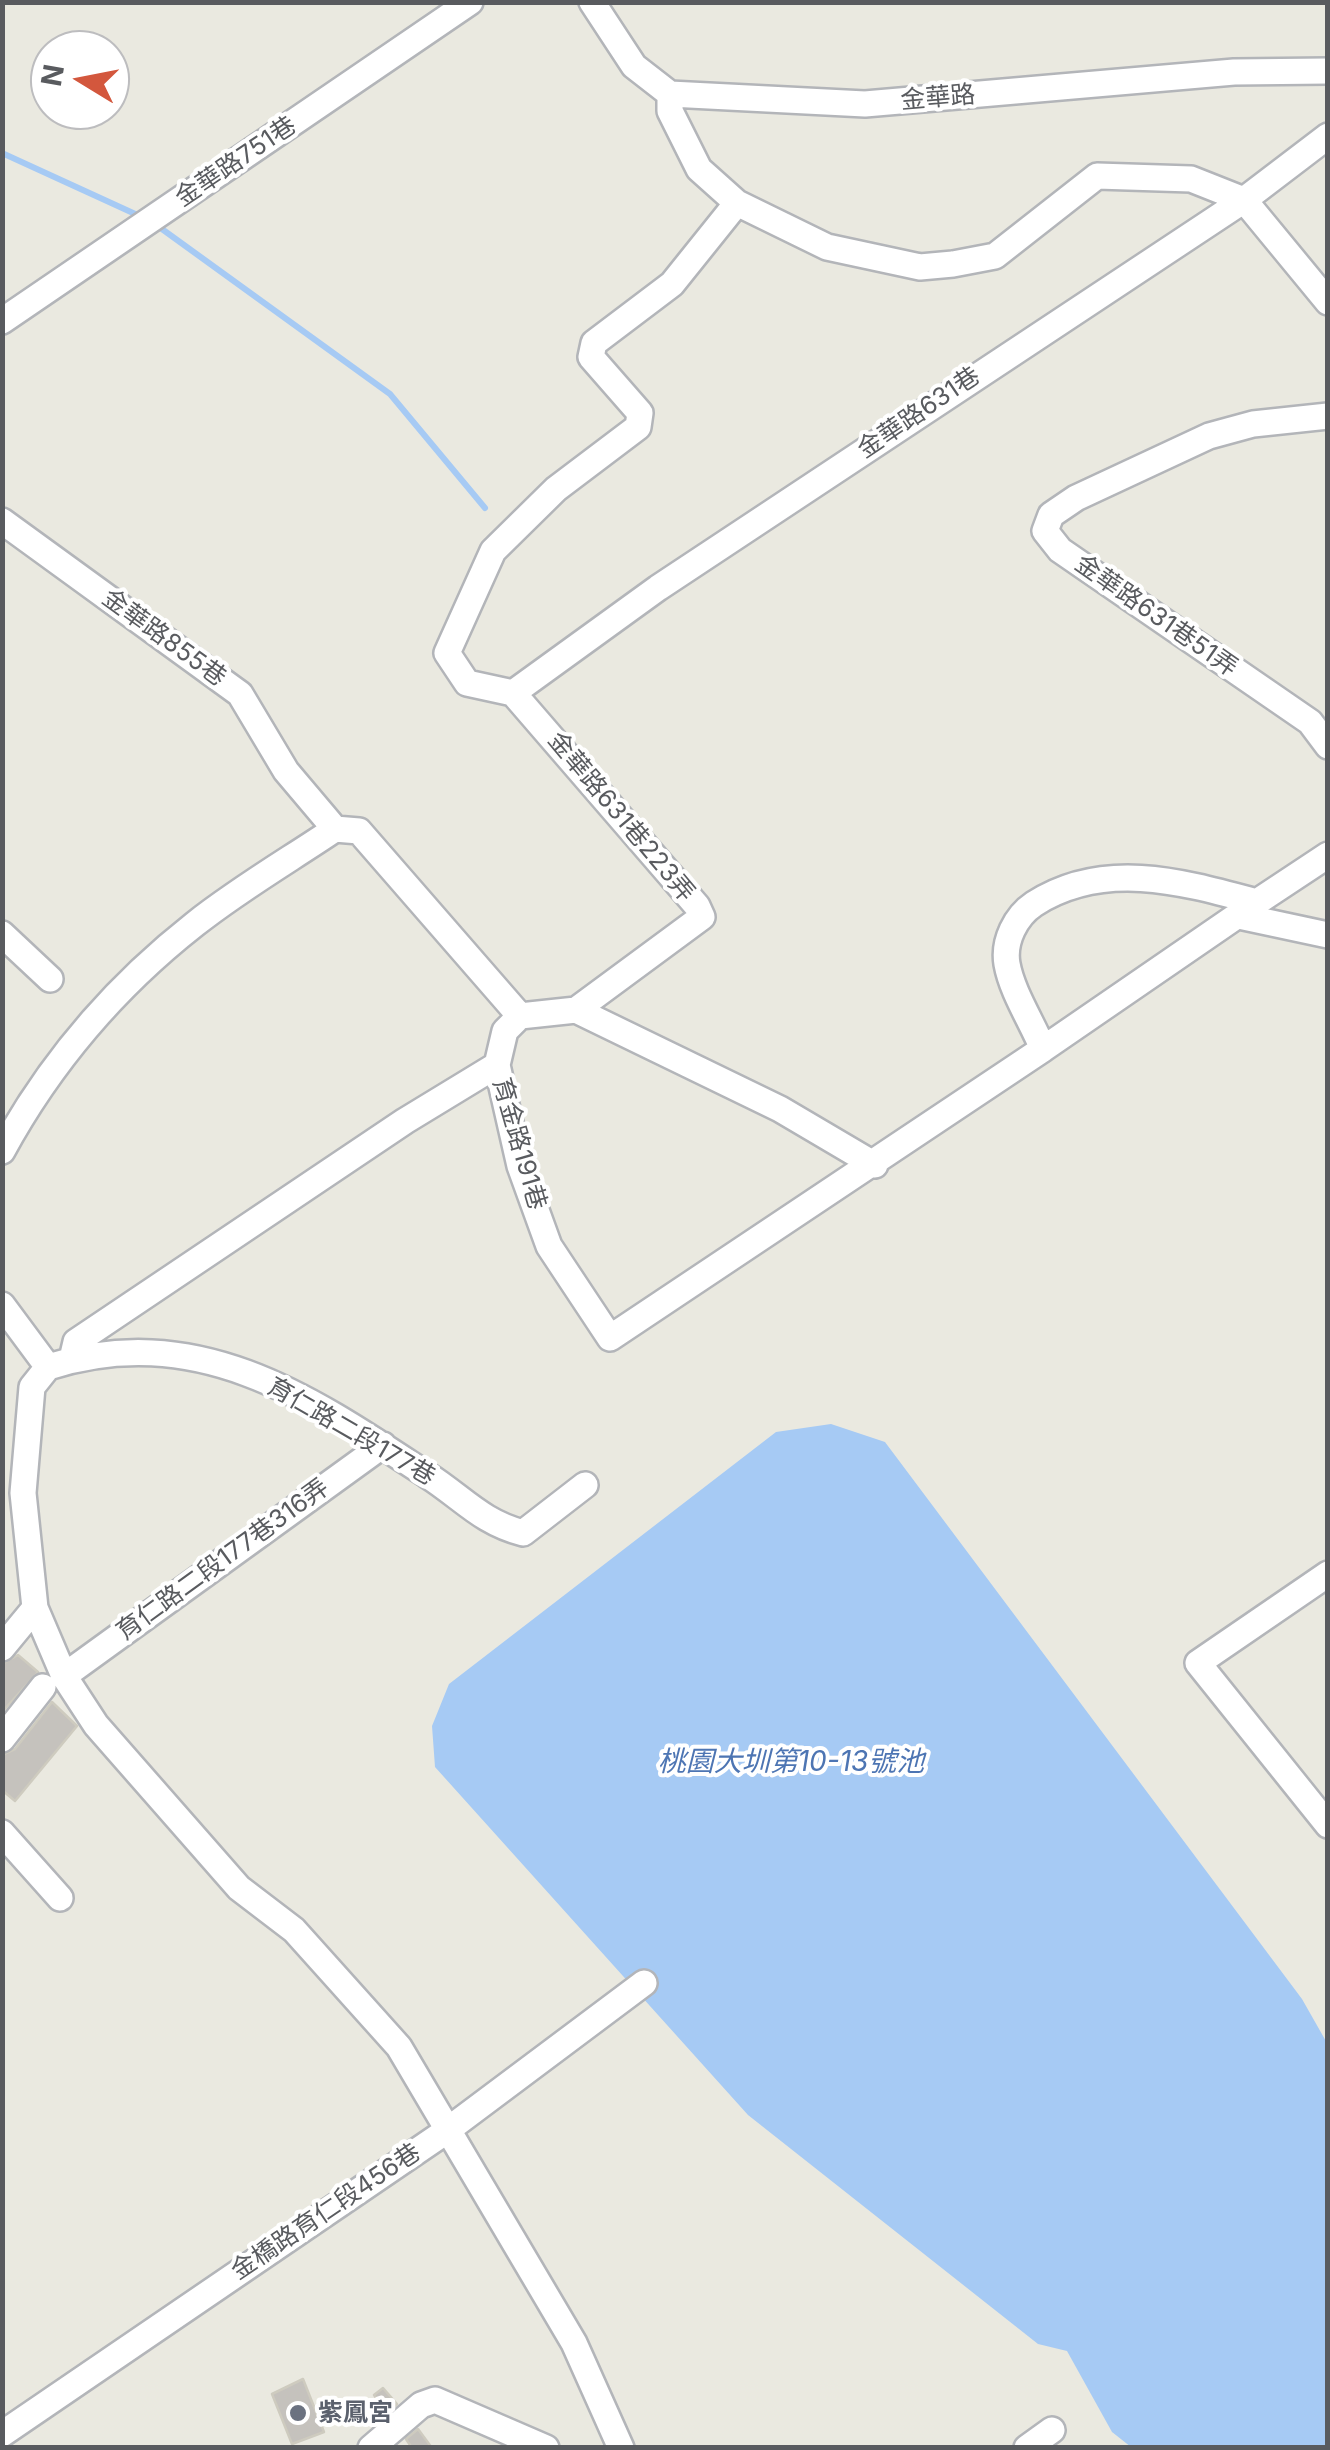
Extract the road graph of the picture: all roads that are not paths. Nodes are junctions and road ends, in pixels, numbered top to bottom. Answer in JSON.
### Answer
{"nodes":[{"id":1,"x":470,"y":2,"type":"edge"},
{"id":2,"x":592,"y":2,"type":"edge"},
{"id":3,"x":1328,"y":71,"type":"edge"},
{"id":4,"x":670,"y":94,"type":"junction"},
{"id":5,"x":1328,"y":136,"type":"edge"},
{"id":6,"x":1244,"y":200,"type":"junction"},
{"id":7,"x":736,"y":203,"type":"junction"},
{"id":8,"x":1328,"y":302,"type":"edge"},
{"id":9,"x":2,"y":321,"type":"edge"},
{"id":10,"x":1328,"y":416,"type":"edge"},
{"id":11,"x":2,"y":520,"type":"edge"},
{"id":12,"x":512,"y":693,"type":"junction"},
{"id":13,"x":1328,"y":746,"type":"edge"},
{"id":14,"x":335,"y":829,"type":"junction"},
{"id":15,"x":1328,"y":855,"type":"edge"},
{"id":16,"x":1248,"y":909,"type":"junction"},
{"id":17,"x":2,"y":934,"type":"edge"},
{"id":18,"x":1328,"y":936,"type":"edge"},
{"id":19,"x":50,"y":979,"type":"dead end"},
{"id":20,"x":576,"y":1010,"type":"junction"},
{"id":21,"x":520,"y":1016,"type":"junction"},
{"id":22,"x":1044,"y":1049,"type":"junction"},
{"id":23,"x":497,"y":1065,"type":"junction"},
{"id":24,"x":2,"y":1151,"type":"edge"},
{"id":25,"x":875,"y":1165,"type":"junction"},
{"id":26,"x":2,"y":1305,"type":"edge"},
{"id":27,"x":60,"y":1363,"type":"junction"},
{"id":28,"x":382,"y":1445,"type":"junction"},
{"id":29,"x":585,"y":1485,"type":"dead end"},
{"id":30,"x":1328,"y":1574,"type":"edge"},
{"id":31,"x":34,"y":1608,"type":"junction"},
{"id":32,"x":2,"y":1648,"type":"edge"},
{"id":33,"x":53,"y":1682,"type":"junction"},
{"id":34,"x":2,"y":1738,"type":"edge"},
{"id":35,"x":1328,"y":1825,"type":"edge"},
{"id":36,"x":2,"y":1832,"type":"edge"},
{"id":37,"x":60,"y":1898,"type":"dead end"},
{"id":38,"x":644,"y":1983,"type":"dead end"},
{"id":39,"x":446,"y":2132,"type":"junction"},
{"id":40,"x":1052,"y":2430,"type":"dead end"},
{"id":41,"x":2,"y":2434,"type":"edge"},
{"id":42,"x":371,"y":2448,"type":"edge"},
{"id":43,"x":546,"y":2448,"type":"edge"},
{"id":44,"x":621,"y":2448,"type":"edge"},
{"id":45,"x":1027,"y":2448,"type":"edge"}],
"edges":[{"from":1,"to":9,"type":"street","name":"金華路751巷"},
{"from":2,"to":4,"type":"street"},
{"from":3,"to":4,"type":"street","name":"金華路"},
{"from":4,"to":7,"type":"street"},
{"from":5,"to":6,"type":"street","name":"金華路631巷"},
{"from":6,"to":7,"type":"street"},
{"from":6,"to":8,"type":"street"},
{"from":6,"to":12,"type":"street","name":"金華路631巷"},
{"from":7,"to":12,"type":"street"},
{"from":10,"to":13,"type":"street","name":"金華路631巷51弄"},
{"from":11,"to":14,"type":"street","name":"金華路855巷"},
{"from":12,"to":20,"type":"street","name":"金華路631巷223弄"},
{"from":14,"to":21,"type":"street"},
{"from":14,"to":24,"type":"street"},
{"from":15,"to":16,"type":"street"},
{"from":16,"to":18,"type":"street"},
{"from":16,"to":22,"type":"street","name":"育金路191巷"},
{"from":16,"to":22,"type":"street"},
{"from":17,"to":19,"type":"street"},
{"from":20,"to":21,"type":"street"},
{"from":20,"to":25,"type":"street"},
{"from":21,"to":23,"type":"street","name":"育金路191巷"},
{"from":22,"to":25,"type":"street","name":"育金路191巷"},
{"from":23,"to":25,"type":"street","name":"育金路191巷"},
{"from":23,"to":27,"type":"street"},
{"from":26,"to":27,"type":"street"},
{"from":27,"to":28,"type":"street","name":"育仁路二段177巷"},
{"from":27,"to":31,"type":"street"},
{"from":28,"to":29,"type":"street","name":"育仁路二段177巷"},
{"from":28,"to":33,"type":"street","name":"育仁路二段177巷316弄"},
{"from":30,"to":35,"type":"street"},
{"from":31,"to":32,"type":"street"},
{"from":31,"to":33,"type":"street"},
{"from":33,"to":34,"type":"street","name":"育仁路二段177巷316弄"},
{"from":33,"to":39,"type":"street"},
{"from":36,"to":37,"type":"street"},
{"from":38,"to":39,"type":"street","name":"金橋路育仁段456巷"},
{"from":39,"to":41,"type":"street","name":"金橋路育仁段456巷"},
{"from":39,"to":44,"type":"street"},
{"from":40,"to":45,"type":"street"},
{"from":42,"to":43,"type":"street"}]}
